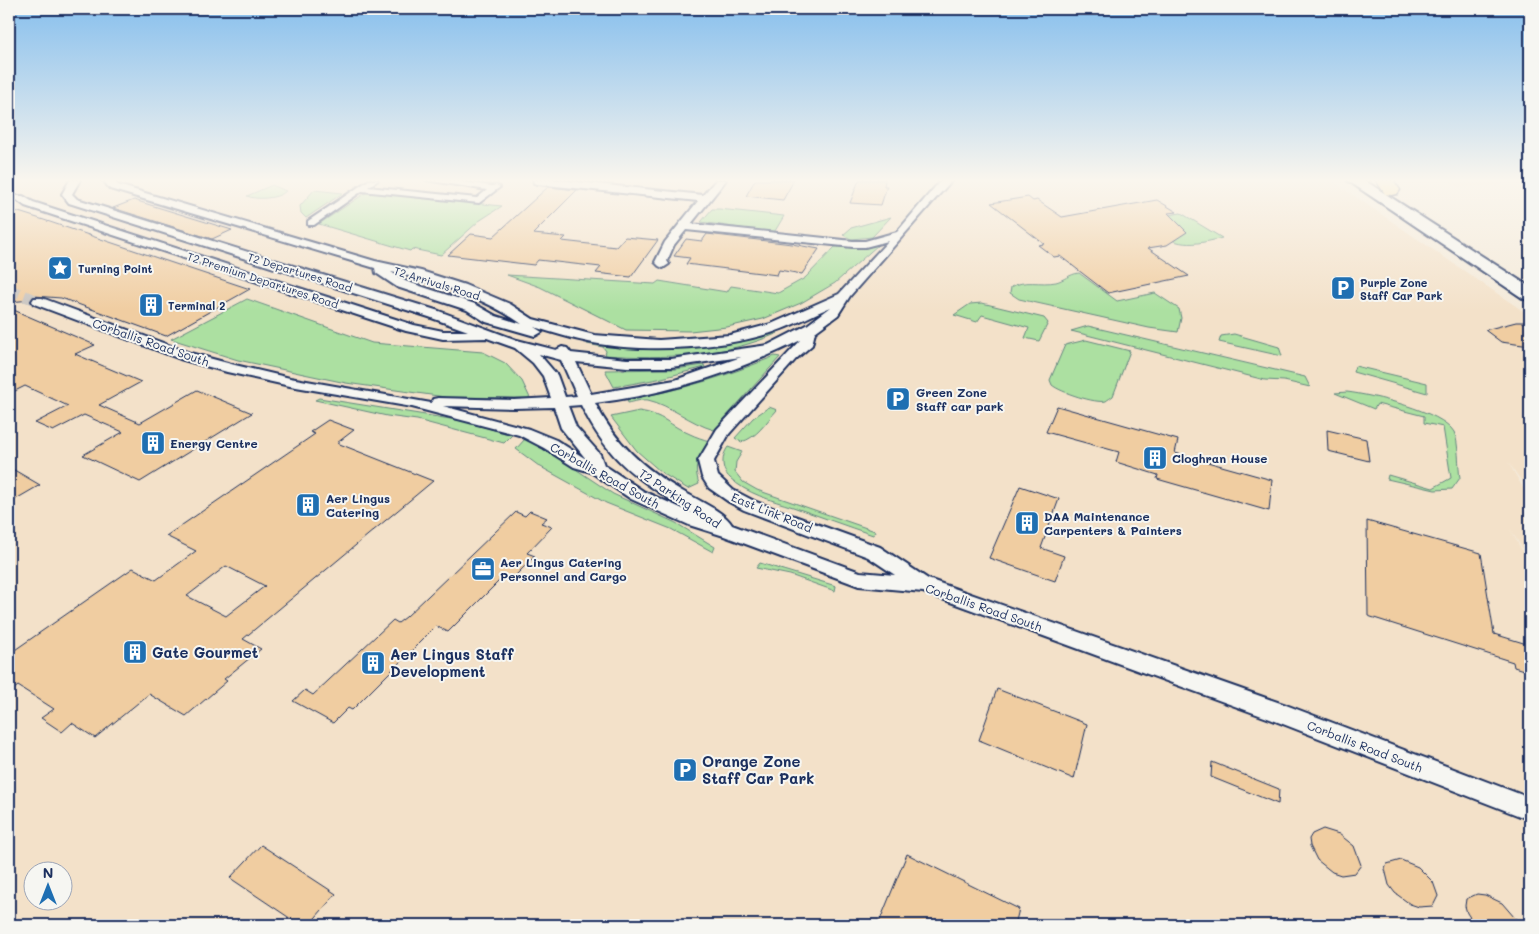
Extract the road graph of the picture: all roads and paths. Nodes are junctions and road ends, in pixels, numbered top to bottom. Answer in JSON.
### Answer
{"nodes":[{"id":1,"x":89,"y":224,"type":"edge"},
{"id":2,"x":145,"y":224,"type":"edge"},
{"id":3,"x":237,"y":224,"type":"edge"},
{"id":4,"x":685,"y":224,"type":"edge"},
{"id":5,"x":909,"y":224,"type":"edge"},
{"id":6,"x":1421,"y":224,"type":"edge"},
{"id":7,"x":1448,"y":224,"type":"edge"},
{"id":8,"x":683,"y":226,"type":"junction"},
{"id":9,"x":900,"y":234,"type":"junction"},
{"id":10,"x":1502,"y":258,"type":"dead end"},
{"id":11,"x":372,"y":264,"type":"junction"},
{"id":12,"x":663,"y":264,"type":"dead end"},
{"id":13,"x":1530,"y":295,"type":"edge"},
{"id":14,"x":844,"y":296,"type":"junction"},
{"id":15,"x":38,"y":301,"type":"tunnel mouth"},
{"id":16,"x":808,"y":331,"type":"junction"},
{"id":17,"x":494,"y":336,"type":"junction"},
{"id":18,"x":551,"y":339,"type":"joint"},
{"id":19,"x":512,"y":343,"type":"junction"},
{"id":20,"x":771,"y":349,"type":"junction"},
{"id":21,"x":567,"y":357,"type":"junction"},
{"id":22,"x":587,"y":399,"type":"junction"},
{"id":23,"x":561,"y":402,"type":"junction"},
{"id":24,"x":413,"y":403,"type":"junction"},
{"id":25,"x":597,"y":468,"type":"junction"},
{"id":26,"x":730,"y":531,"type":"junction"},
{"id":27,"x":924,"y":585,"type":"junction"},
{"id":28,"x":1530,"y":809,"type":"edge"}],
"edges":[{"from":1,"to":17,"type":"street","name":"T2 Premium Departures Road"},
{"from":2,"to":17,"type":"street","name":"T2 Departures Road"},
{"from":3,"to":11,"type":"street","name":"T2 Arrivals Road"},
{"from":4,"to":8,"type":"street"},
{"from":5,"to":9,"type":"street","name":"East Link Road"},
{"from":6,"to":13,"type":"main road"},
{"from":7,"to":10,"type":"main road"},
{"from":8,"to":9,"type":"street"},
{"from":8,"to":12,"type":"street"},
{"from":9,"to":14,"type":"street","name":"East Link Road"},
{"from":11,"to":14,"type":"street","name":"T2 Arrivals Road"},
{"from":11,"to":18,"type":"street","name":"T2 Arrivals Road"},
{"from":14,"to":16,"type":"street","name":"East Link Road"},
{"from":15,"to":24,"type":"street","name":"Corballis Road South"},
{"from":16,"to":20,"type":"street","name":"East Link Road"},
{"from":16,"to":27,"type":"street","name":"East Link Road"},
{"from":17,"to":19,"type":"street","name":"T2 Premium Departures Road"},
{"from":18,"to":21,"type":"street","name":"T2 Parking Road"},
{"from":19,"to":21,"type":"street"},
{"from":19,"to":23,"type":"street"},
{"from":20,"to":21,"type":"street"},
{"from":20,"to":22,"type":"street","name":"East Link Road"},
{"from":21,"to":22,"type":"street","name":"T2 Parking Road"},
{"from":22,"to":23,"type":"street","name":"Corballis Road South"},
{"from":22,"to":26,"type":"street","name":"T2 Parking Road"},
{"from":23,"to":24,"type":"street","name":"Corballis Road South"},
{"from":23,"to":25,"type":"street"},
{"from":24,"to":25,"type":"street","name":"Corballis Road South"},
{"from":25,"to":26,"type":"street","name":"Corballis Road South"},
{"from":26,"to":27,"type":"street","name":"Corballis Road South"},
{"from":27,"to":28,"type":"street","name":"Corballis Road South"}]}
